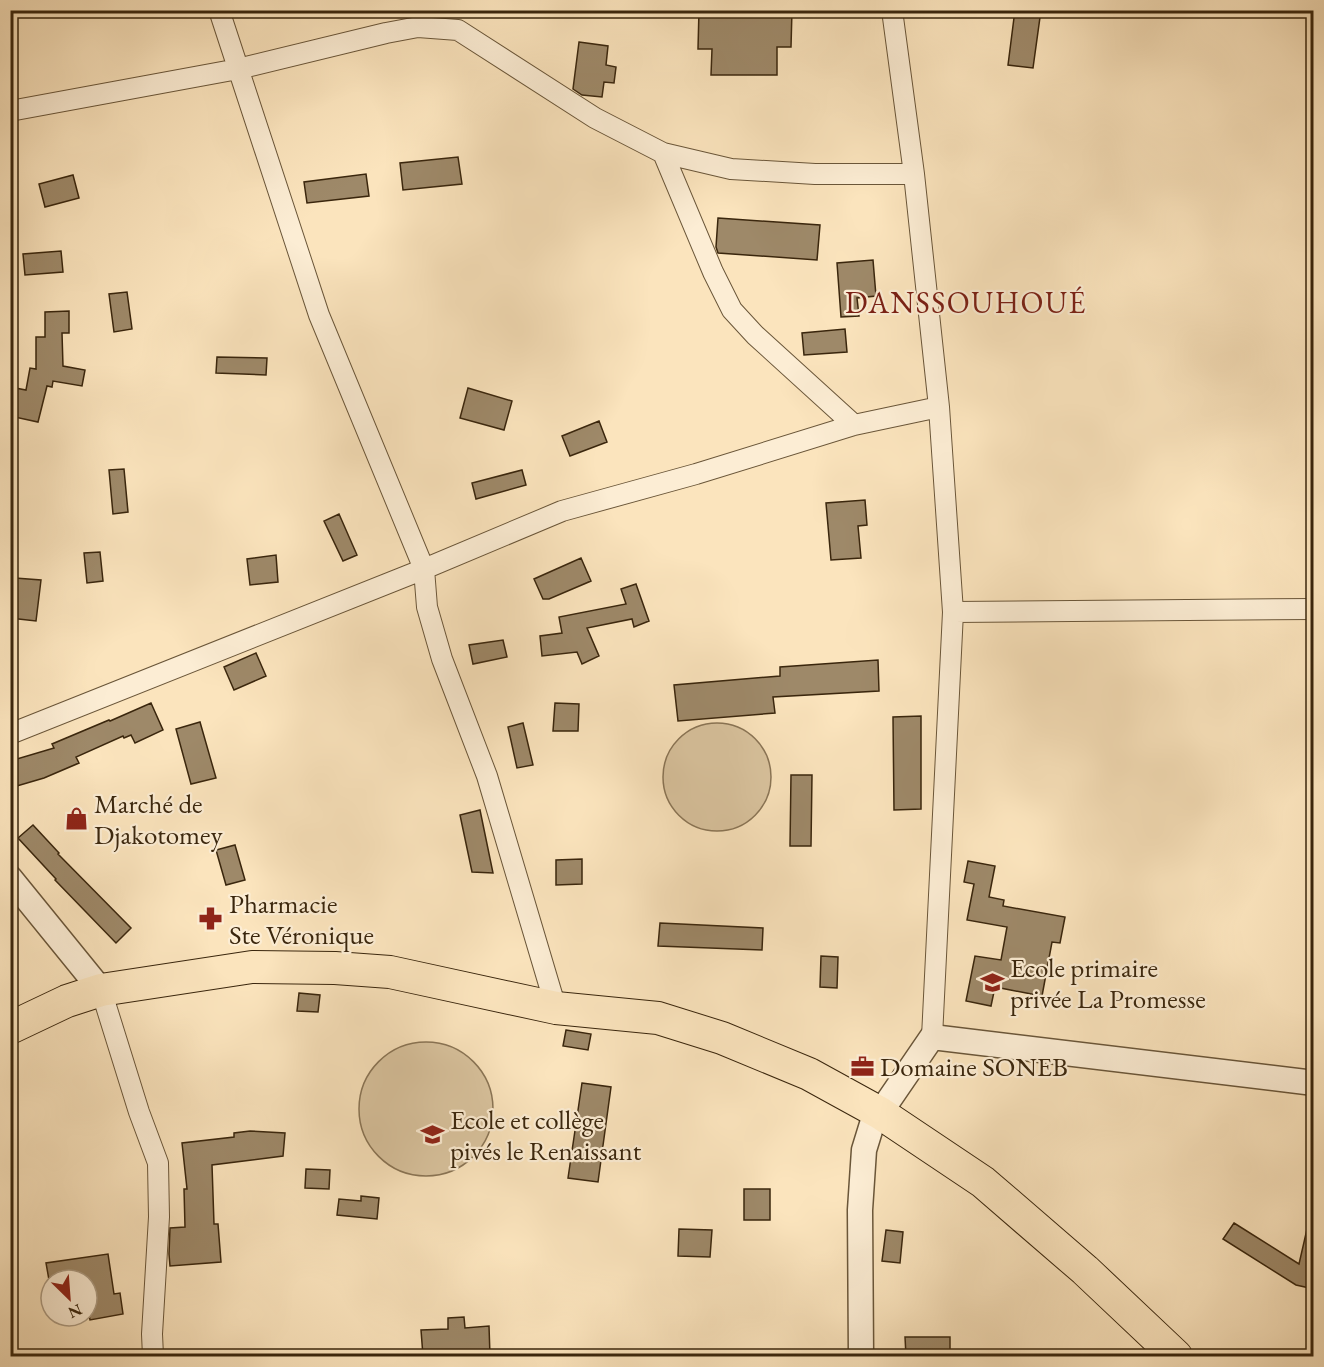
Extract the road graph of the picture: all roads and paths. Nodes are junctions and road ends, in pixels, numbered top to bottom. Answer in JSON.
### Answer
{"nodes":[{"id":1,"x":219,"y":10,"type":"edge"},
{"id":2,"x":892,"y":10,"type":"edge"},
{"id":3,"x":238,"y":69,"type":"junction"},
{"id":4,"x":10,"y":111,"type":"edge"},
{"id":5,"x":663,"y":153,"type":"junction"},
{"id":6,"x":914,"y":174,"type":"junction"},
{"id":7,"x":939,"y":407,"type":"junction"},
{"id":8,"x":854,"y":425,"type":"junction"},
{"id":9,"x":424,"y":569,"type":"junction"},
{"id":10,"x":1314,"y":609,"type":"edge"},
{"id":11,"x":953,"y":612,"type":"junction"},
{"id":12,"x":10,"y":734,"type":"edge"},
{"id":13,"x":10,"y":878,"type":"edge"},
{"id":14,"x":101,"y":990,"type":"junction"},
{"id":15,"x":556,"y":1008,"type":"junction"},
{"id":16,"x":10,"y":1028,"type":"edge"},
{"id":17,"x":932,"y":1037,"type":"junction"},
{"id":18,"x":1314,"y":1083,"type":"edge"},
{"id":19,"x":880,"y":1113,"type":"junction"},
{"id":20,"x":153,"y":1356,"type":"edge"},
{"id":21,"x":861,"y":1356,"type":"edge"},
{"id":22,"x":1176,"y":1356,"type":"edge"}],
"edges":[{"from":1,"to":3,"type":"street"},
{"from":2,"to":6,"type":"street"},
{"from":3,"to":4,"type":"street"},
{"from":3,"to":5,"type":"street"},
{"from":3,"to":9,"type":"street"},
{"from":5,"to":6,"type":"street"},
{"from":5,"to":8,"type":"street"},
{"from":6,"to":7,"type":"street"},
{"from":7,"to":8,"type":"street"},
{"from":7,"to":11,"type":"street"},
{"from":8,"to":9,"type":"street"},
{"from":9,"to":12,"type":"street"},
{"from":9,"to":15,"type":"street"},
{"from":10,"to":11,"type":"street"},
{"from":11,"to":17,"type":"street"},
{"from":13,"to":14,"type":"street"},
{"from":14,"to":15,"type":"main road"},
{"from":14,"to":16,"type":"main road"},
{"from":14,"to":20,"type":"street"},
{"from":15,"to":19,"type":"main road"},
{"from":17,"to":18,"type":"street"},
{"from":17,"to":19,"type":"street"},
{"from":19,"to":21,"type":"street"},
{"from":19,"to":22,"type":"main road"}]}
